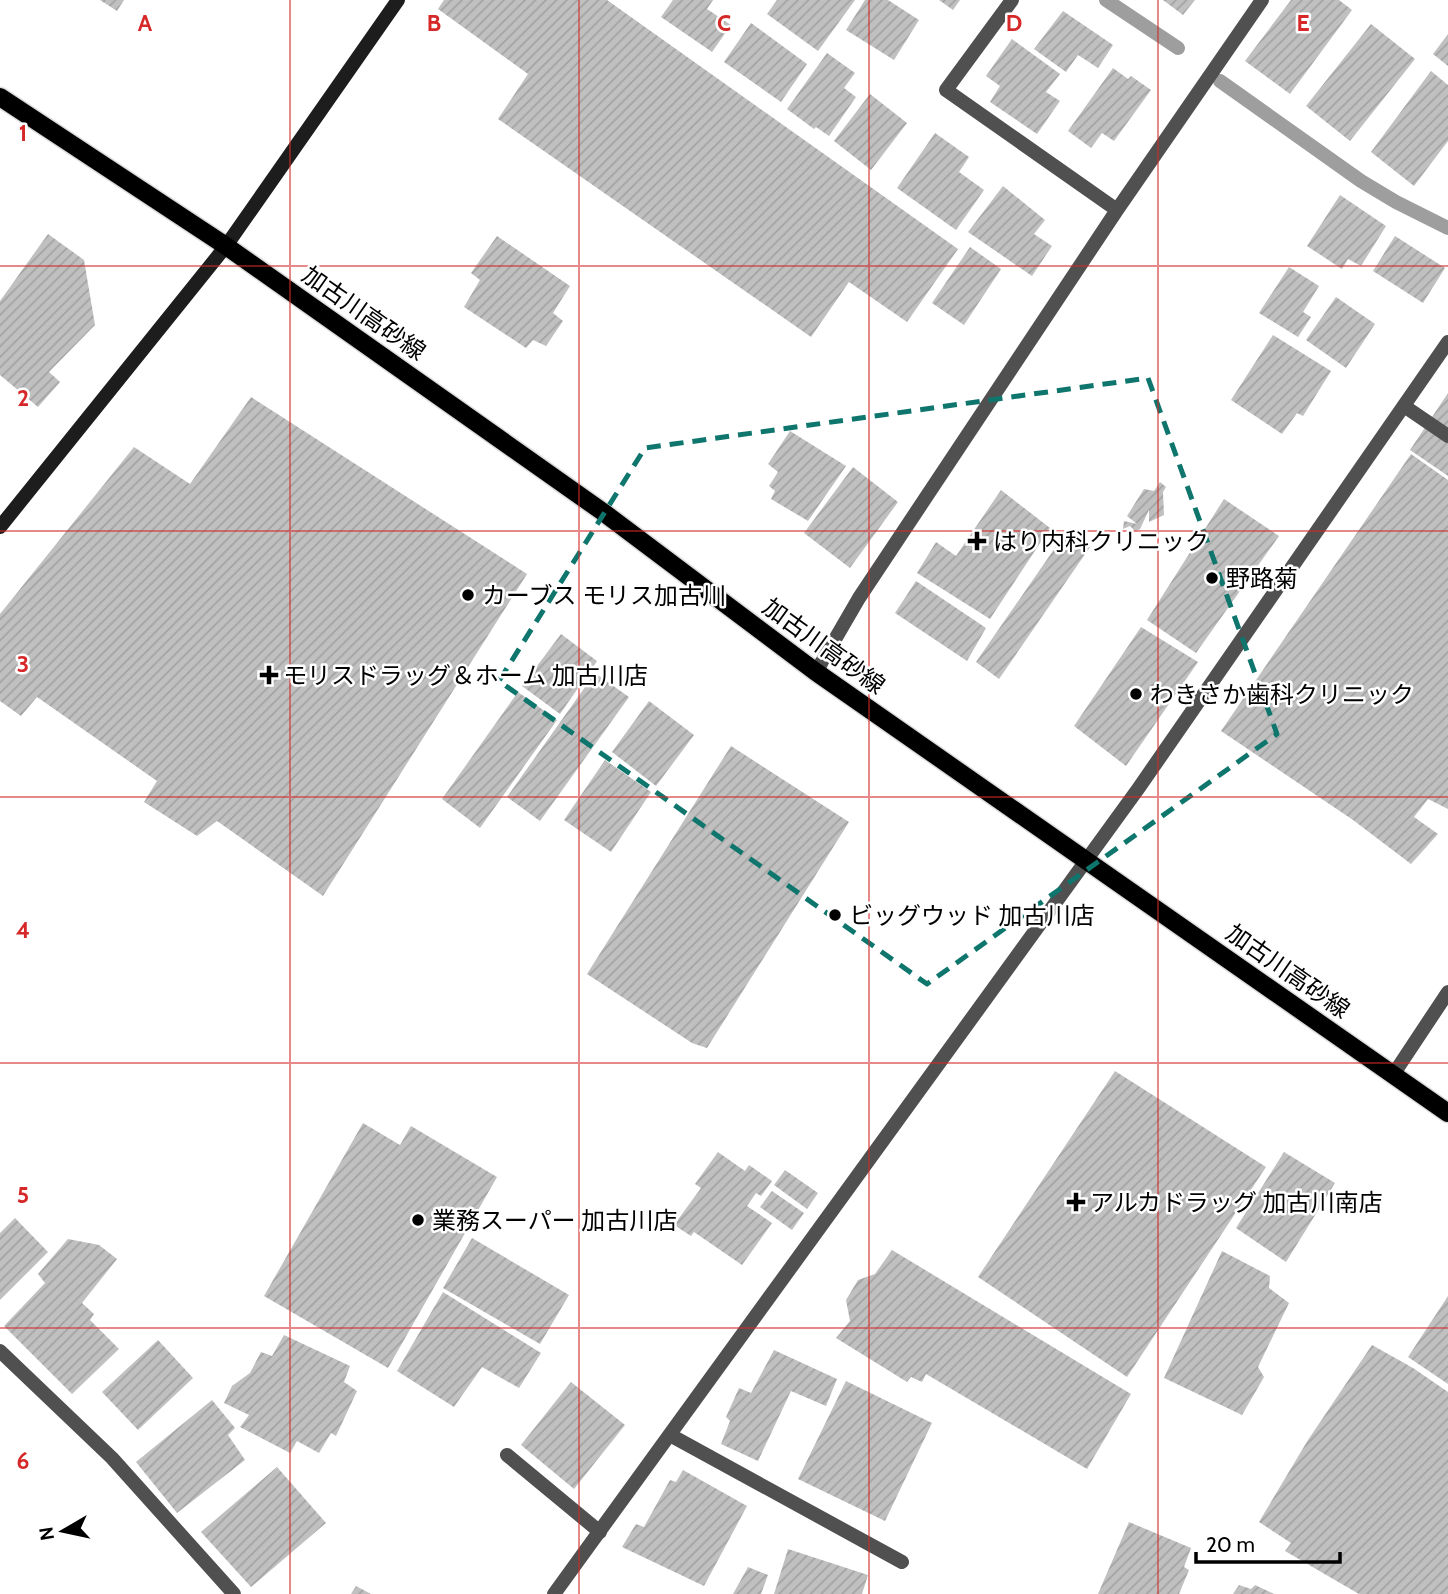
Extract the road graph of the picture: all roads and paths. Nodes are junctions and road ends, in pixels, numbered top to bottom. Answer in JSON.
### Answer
{"nodes":[{"id":1,"x":398,"y":0,"type":"edge"},
{"id":2,"x":1012,"y":0,"type":"edge"},
{"id":3,"x":1262,"y":0,"type":"edge"},
{"id":4,"x":0,"y":97,"type":"edge"},
{"id":5,"x":1117,"y":210,"type":"junction"},
{"id":6,"x":226,"y":246,"type":"junction"},
{"id":7,"x":1448,"y":342,"type":"edge"},
{"id":8,"x":1404,"y":406,"type":"junction"},
{"id":9,"x":1448,"y":436,"type":"edge"},
{"id":10,"x":0,"y":527,"type":"edge"},
{"id":11,"x":816,"y":671,"type":"junction"},
{"id":12,"x":1086,"y":861,"type":"junction"},
{"id":13,"x":1448,"y":992,"type":"edge"},
{"id":14,"x":1393,"y":1074,"type":"junction"},
{"id":15,"x":1448,"y":1113,"type":"edge"},
{"id":16,"x":0,"y":1351,"type":"edge"},
{"id":17,"x":670,"y":1435,"type":"junction"},
{"id":18,"x":507,"y":1455,"type":"dead end"},
{"id":19,"x":600,"y":1532,"type":"junction"},
{"id":20,"x":902,"y":1562,"type":"dead end"},
{"id":21,"x":234,"y":1594,"type":"edge"},
{"id":22,"x":554,"y":1594,"type":"edge"}],
"edges":[{"from":1,"to":6,"type":"street"},
{"from":2,"to":5,"type":"street"},
{"from":3,"to":5,"type":"street"},
{"from":4,"to":6,"type":"main road","name":"加古川高砂線"},
{"from":5,"to":11,"type":"street"},
{"from":6,"to":10,"type":"street"},
{"from":6,"to":11,"type":"main road","name":"加古川高砂線"},
{"from":7,"to":8,"type":"street"},
{"from":8,"to":9,"type":"street"},
{"from":8,"to":12,"type":"street"},
{"from":11,"to":12,"type":"main road","name":"加古川高砂線"},
{"from":12,"to":14,"type":"main road","name":"加古川高砂線"},
{"from":12,"to":17,"type":"street"},
{"from":13,"to":14,"type":"street"},
{"from":14,"to":15,"type":"main road","name":"加古川高砂線"},
{"from":16,"to":21,"type":"street"},
{"from":17,"to":19,"type":"street"},
{"from":17,"to":20,"type":"street"},
{"from":18,"to":19,"type":"street"},
{"from":19,"to":22,"type":"street"}]}
